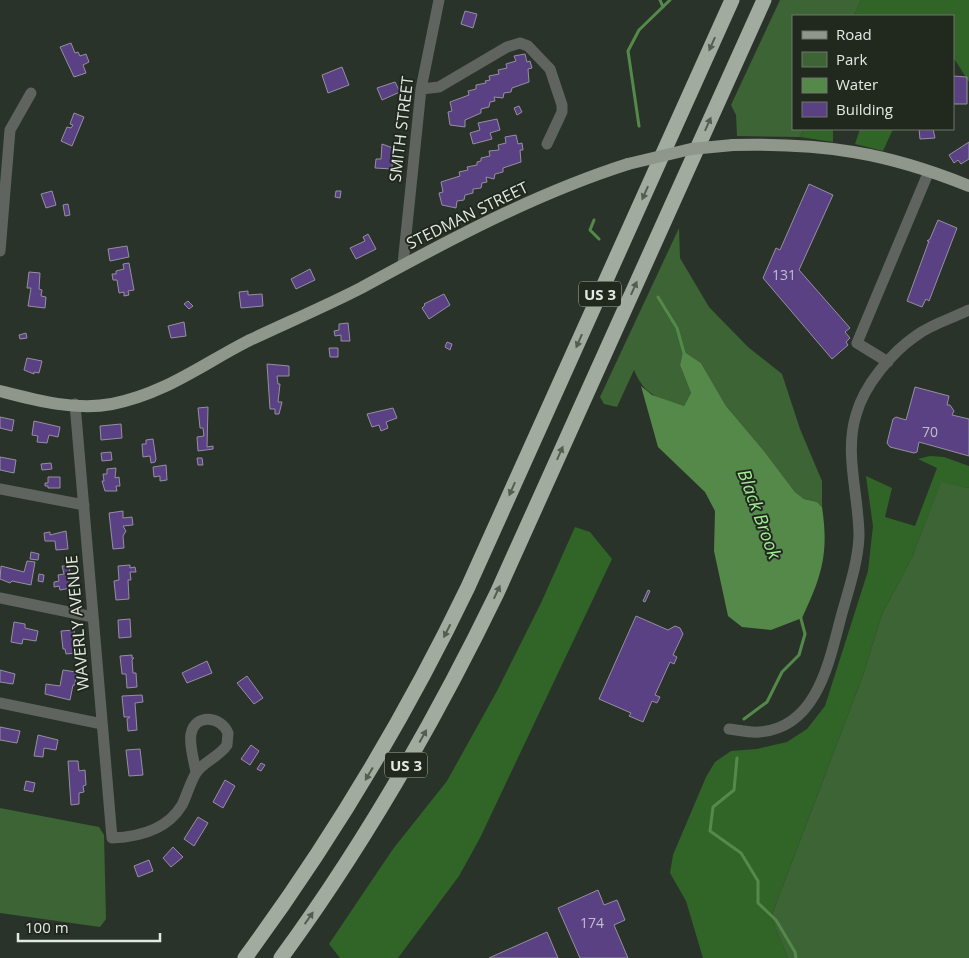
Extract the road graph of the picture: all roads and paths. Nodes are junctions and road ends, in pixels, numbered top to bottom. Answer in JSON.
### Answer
{"nodes":[{"id":1,"x":439,"y":0,"type":"edge"},
{"id":2,"x":732,"y":0,"type":"edge"},
{"id":3,"x":764,"y":0,"type":"edge"},
{"id":4,"x":421,"y":89,"type":"junction"},
{"id":5,"x":31,"y":92,"type":"dead end"},
{"id":6,"x":547,"y":144,"type":"dead end"},
{"id":7,"x":929,"y":170,"type":"junction"},
{"id":8,"x":969,"y":186,"type":"edge"},
{"id":9,"x":0,"y":251,"type":"edge"},
{"id":10,"x":403,"y":264,"type":"junction"},
{"id":11,"x":969,"y":310,"type":"edge"},
{"id":12,"x":888,"y":362,"type":"junction"},
{"id":13,"x":0,"y":391,"type":"edge"},
{"id":14,"x":75,"y":404,"type":"junction"},
{"id":15,"x":0,"y":488,"type":"edge"},
{"id":16,"x":84,"y":505,"type":"junction"},
{"id":17,"x":0,"y":598,"type":"edge"},
{"id":18,"x":93,"y":617,"type":"junction"},
{"id":19,"x":0,"y":704,"type":"edge"},
{"id":20,"x":102,"y":724,"type":"junction"},
{"id":21,"x":729,"y":729,"type":"dead end"},
{"id":22,"x":196,"y":772,"type":"junction"},
{"id":23,"x":245,"y":958,"type":"edge"},
{"id":24,"x":281,"y":958,"type":"edge"}],
"edges":[{"from":1,"to":4,"type":"street","name":"SMITH STREET"},
{"from":2,"to":23,"type":"highway","number":"US 3","one_way":true},
{"from":24,"to":3,"type":"highway","number":"US 3","one_way":true},
{"from":4,"to":6,"type":"street"},
{"from":4,"to":10,"type":"street","name":"SMITH STREET"},
{"from":5,"to":9,"type":"street"},
{"from":7,"to":8,"type":"main road","name":"STEDMAN STREET"},
{"from":7,"to":10,"type":"main road","name":"STEDMAN STREET","bridge":true},
{"from":7,"to":12,"type":"street"},
{"from":10,"to":14,"type":"main road","name":"STEDMAN STREET"},
{"from":11,"to":12,"type":"street"},
{"from":12,"to":21,"type":"street"},
{"from":13,"to":14,"type":"main road","name":"STEDMAN STREET"},
{"from":14,"to":16,"type":"street","name":"WAVERLY AVENUE"},
{"from":15,"to":16,"type":"street"},
{"from":16,"to":18,"type":"street","name":"WAVERLY AVENUE"},
{"from":17,"to":18,"type":"street"},
{"from":18,"to":20,"type":"street","name":"WAVERLY AVENUE"},
{"from":19,"to":20,"type":"street"},
{"from":20,"to":22,"type":"street","name":"WAVERLY AVENUE"},
{"from":22,"to":22,"type":"street"}]}
